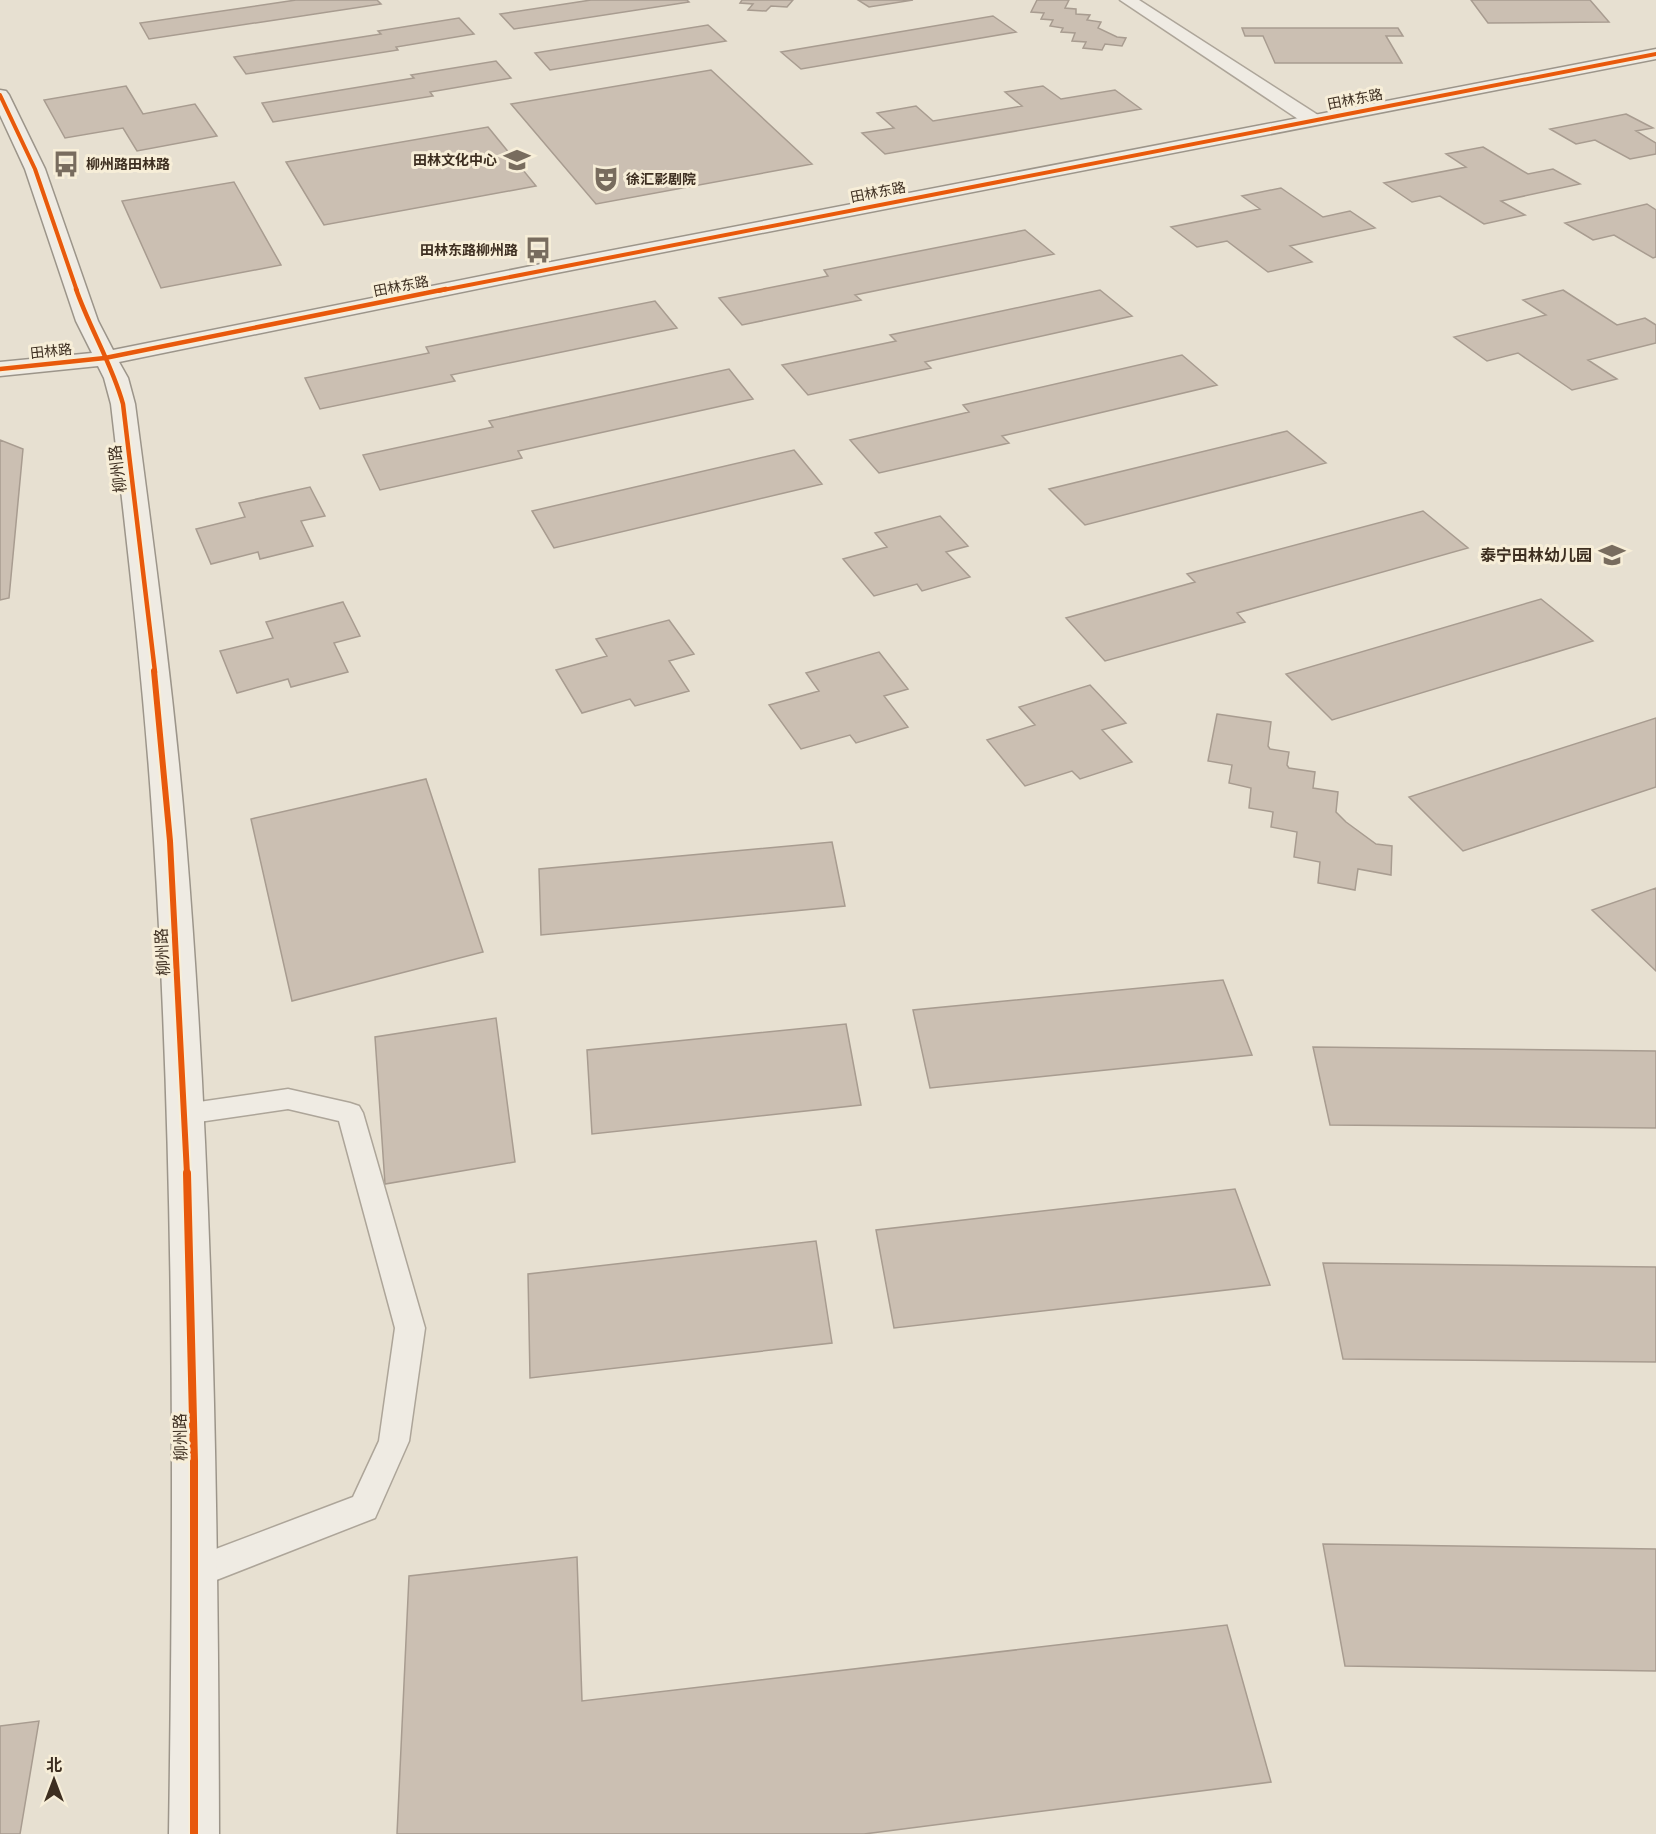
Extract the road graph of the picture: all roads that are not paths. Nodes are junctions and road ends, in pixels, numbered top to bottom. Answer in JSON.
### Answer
{"nodes":[{"id":1,"x":1128,"y":0,"type":"edge"},
{"id":2,"x":1656,"y":54,"type":"edge"},
{"id":3,"x":0,"y":95,"type":"edge"},
{"id":4,"x":1311,"y":119,"type":"junction"},
{"id":5,"x":105,"y":358,"type":"junction"},
{"id":6,"x":0,"y":369,"type":"edge"},
{"id":7,"x":184,"y":1114,"type":"junction"},
{"id":8,"x":196,"y":1572,"type":"junction"},
{"id":9,"x":194,"y":1834,"type":"edge"}],
"edges":[{"from":1,"to":4,"type":"street"},
{"from":2,"to":4,"type":"street","name":"田林东路"},
{"from":3,"to":5,"type":"street","name":"柳州路"},
{"from":4,"to":5,"type":"street","name":"田林东路"},
{"from":5,"to":6,"type":"street","name":"田林路"},
{"from":5,"to":7,"type":"street","name":"柳州路"},
{"from":7,"to":8,"type":"street","name":"柳州路"},
{"from":7,"to":8,"type":"lane"},
{"from":8,"to":9,"type":"street","name":"柳州路"}]}
